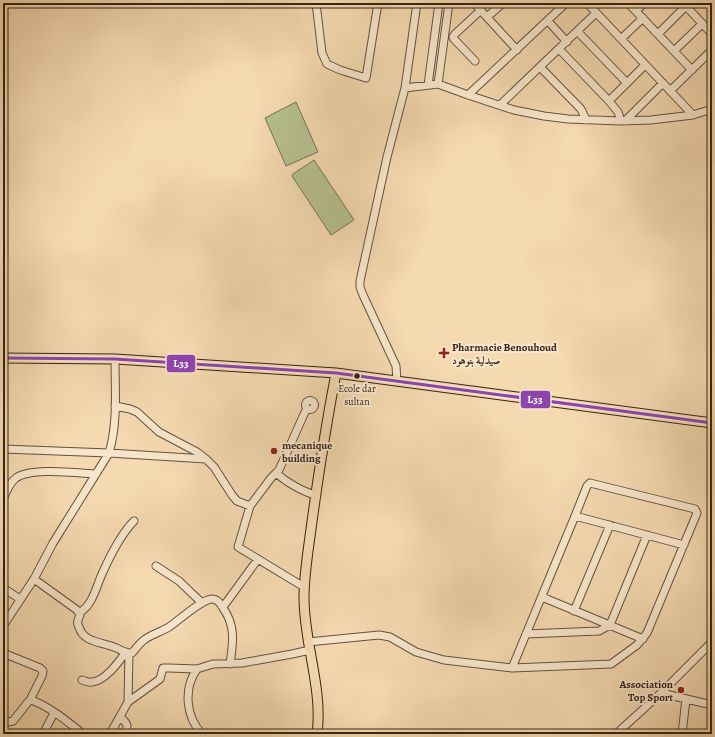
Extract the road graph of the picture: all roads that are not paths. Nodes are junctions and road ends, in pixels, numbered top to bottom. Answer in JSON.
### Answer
{"nodes":[{"id":1,"x":316,"y":3,"type":"edge"},
{"id":2,"x":378,"y":3,"type":"edge"},
{"id":3,"x":417,"y":3,"type":"edge"},
{"id":4,"x":439,"y":3,"type":"edge"},
{"id":5,"x":449,"y":3,"type":"edge"},
{"id":6,"x":474,"y":3,"type":"edge"},
{"id":7,"x":503,"y":3,"type":"edge"},
{"id":8,"x":566,"y":3,"type":"edge"},
{"id":9,"x":587,"y":3,"type":"edge"},
{"id":10,"x":628,"y":3,"type":"edge"},
{"id":11,"x":644,"y":3,"type":"edge"},
{"id":12,"x":685,"y":5,"type":"edge"},
{"id":13,"x":480,"y":10,"type":"junction"},
{"id":14,"x":636,"y":11,"type":"junction"},
{"id":15,"x":596,"y":13,"type":"junction"},
{"id":16,"x":487,"y":17,"type":"junction"},
{"id":17,"x":643,"y":18,"type":"junction"},
{"id":18,"x":548,"y":21,"type":"junction"},
{"id":19,"x":702,"y":24,"type":"junction"},
{"id":20,"x":578,"y":32,"type":"junction"},
{"id":21,"x":658,"y":34,"type":"junction"},
{"id":22,"x":712,"y":34,"type":"edge"},
{"id":23,"x":621,"y":39,"type":"junction"},
{"id":24,"x":567,"y":42,"type":"junction"},
{"id":25,"x":560,"y":49,"type":"junction"},
{"id":26,"x":517,"y":50,"type":"junction"},
{"id":27,"x":712,"y":50,"type":"edge"},
{"id":28,"x":674,"y":51,"type":"junction"},
{"id":29,"x":475,"y":61,"type":"dead end"},
{"id":30,"x":645,"y":65,"type":"junction"},
{"id":31,"x":540,"y":67,"type":"junction"},
{"id":32,"x":692,"y":70,"type":"junction"},
{"id":33,"x":627,"y":83,"type":"junction"},
{"id":34,"x":663,"y":83,"type":"junction"},
{"id":35,"x":438,"y":84,"type":"junction"},
{"id":36,"x":428,"y":85,"type":"junction"},
{"id":37,"x":405,"y":88,"type":"junction"},
{"id":38,"x":670,"y":91,"type":"junction"},
{"id":39,"x":468,"y":95,"type":"junction"},
{"id":40,"x":609,"y":101,"type":"junction"},
{"id":41,"x":500,"y":105,"type":"junction"},
{"id":42,"x":712,"y":109,"type":"edge"},
{"id":43,"x":693,"y":115,"type":"junction"},
{"id":44,"x":586,"y":120,"type":"junction"},
{"id":45,"x":623,"y":121,"type":"junction"},
{"id":46,"x":3,"y":358,"type":"edge"},
{"id":47,"x":115,"y":359,"type":"junction"},
{"id":48,"x":336,"y":373,"type":"junction"},
{"id":49,"x":397,"y":381,"type":"junction"},
{"id":50,"x":115,"y":406,"type":"junction"},
{"id":51,"x":307,"y":409,"type":"dead end"},
{"id":52,"x":712,"y":423,"type":"edge"},
{"id":53,"x":3,"y":449,"type":"edge"},
{"id":54,"x":109,"y":453,"type":"junction"},
{"id":55,"x":206,"y":459,"type":"junction"},
{"id":56,"x":276,"y":473,"type":"junction"},
{"id":57,"x":96,"y":474,"type":"junction"},
{"id":58,"x":316,"y":495,"type":"junction"},
{"id":59,"x":3,"y":499,"type":"edge"},
{"id":60,"x":250,"y":506,"type":"junction"},
{"id":61,"x":575,"y":516,"type":"junction"},
{"id":62,"x":134,"y":521,"type":"dead end"},
{"id":63,"x":610,"y":525,"type":"junction"},
{"id":64,"x":647,"y":535,"type":"junction"},
{"id":65,"x":684,"y":544,"type":"junction"},
{"id":66,"x":258,"y":559,"type":"junction"},
{"id":67,"x":156,"y":566,"type":"dead end"},
{"id":68,"x":34,"y":579,"type":"junction"},
{"id":69,"x":304,"y":587,"type":"junction"},
{"id":70,"x":3,"y":588,"type":"edge"},
{"id":71,"x":542,"y":597,"type":"junction"},
{"id":72,"x":20,"y":599,"type":"junction"},
{"id":73,"x":202,"y":602,"type":"junction"},
{"id":74,"x":223,"y":607,"type":"junction"},
{"id":75,"x":574,"y":611,"type":"junction"},
{"id":76,"x":79,"y":613,"type":"junction"},
{"id":77,"x":610,"y":625,"type":"junction"},
{"id":78,"x":3,"y":626,"type":"edge"},
{"id":79,"x":526,"y":634,"type":"junction"},
{"id":80,"x":643,"y":638,"type":"junction"},
{"id":81,"x":712,"y":642,"type":"edge"},
{"id":82,"x":309,"y":646,"type":"junction"},
{"id":83,"x":3,"y":653,"type":"edge"},
{"id":84,"x":127,"y":653,"type":"junction"},
{"id":85,"x":230,"y":664,"type":"junction"},
{"id":86,"x":512,"y":668,"type":"junction"},
{"id":87,"x":197,"y":669,"type":"junction"},
{"id":88,"x":82,"y":680,"type":"dead end"},
{"id":89,"x":661,"y":693,"type":"junction"},
{"id":90,"x":686,"y":699,"type":"junction"},
{"id":91,"x":30,"y":700,"type":"junction"},
{"id":92,"x":128,"y":702,"type":"junction"},
{"id":93,"x":712,"y":705,"type":"edge"},
{"id":94,"x":54,"y":713,"type":"junction"},
{"id":95,"x":120,"y":717,"type":"junction"},
{"id":96,"x":3,"y":721,"type":"edge"},
{"id":97,"x":197,"y":727,"type":"junction"},
{"id":98,"x":43,"y":734,"type":"edge"},
{"id":99,"x":82,"y":734,"type":"edge"},
{"id":100,"x":110,"y":734,"type":"edge"},
{"id":101,"x":125,"y":734,"type":"edge"},
{"id":102,"x":191,"y":734,"type":"edge"},
{"id":103,"x":202,"y":734,"type":"edge"},
{"id":104,"x":317,"y":734,"type":"edge"},
{"id":105,"x":616,"y":734,"type":"edge"},
{"id":106,"x":682,"y":734,"type":"edge"}],
"edges":[{"from":1,"to":2,"type":"street"},
{"from":3,"to":37,"type":"street"},
{"from":4,"to":36,"type":"street"},
{"from":5,"to":35,"type":"street"},
{"from":6,"to":13,"type":"street"},
{"from":7,"to":16,"type":"street"},
{"from":8,"to":18,"type":"street"},
{"from":9,"to":15,"type":"street"},
{"from":10,"to":14,"type":"street"},
{"from":11,"to":14,"type":"street"},
{"from":12,"to":19,"type":"street"},
{"from":12,"to":21,"type":"street"},
{"from":13,"to":16,"type":"street"},
{"from":13,"to":29,"type":"street"},
{"from":14,"to":17,"type":"street"},
{"from":15,"to":20,"type":"street"},
{"from":15,"to":23,"type":"street"},
{"from":16,"to":26,"type":"street"},
{"from":17,"to":21,"type":"street"},
{"from":17,"to":23,"type":"street"},
{"from":18,"to":24,"type":"street"},
{"from":18,"to":26,"type":"street"},
{"from":19,"to":22,"type":"street"},
{"from":19,"to":28,"type":"street"},
{"from":20,"to":24,"type":"street"},
{"from":20,"to":33,"type":"street"},
{"from":21,"to":28,"type":"street"},
{"from":23,"to":30,"type":"street"},
{"from":24,"to":25,"type":"street"},
{"from":25,"to":31,"type":"street"},
{"from":25,"to":40,"type":"street"},
{"from":26,"to":39,"type":"street"},
{"from":27,"to":32,"type":"street"},
{"from":28,"to":32,"type":"street"},
{"from":30,"to":33,"type":"street"},
{"from":30,"to":34,"type":"street"},
{"from":31,"to":41,"type":"street"},
{"from":31,"to":44,"type":"street"},
{"from":32,"to":38,"type":"street"},
{"from":33,"to":40,"type":"street"},
{"from":34,"to":38,"type":"street"},
{"from":34,"to":45,"type":"street"},
{"from":35,"to":36,"type":"street"},
{"from":35,"to":39,"type":"street"},
{"from":36,"to":37,"type":"street"},
{"from":37,"to":49,"type":"street"},
{"from":38,"to":43,"type":"street"},
{"from":39,"to":41,"type":"street"},
{"from":40,"to":45,"type":"street"},
{"from":41,"to":44,"type":"street"},
{"from":42,"to":43,"type":"street"},
{"from":43,"to":45,"type":"street"},
{"from":44,"to":45,"type":"street"},
{"from":46,"to":47,"type":"main road"},
{"from":47,"to":48,"type":"main road"},
{"from":47,"to":50,"type":"street"},
{"from":48,"to":49,"type":"main road"},
{"from":48,"to":58,"type":"main road"},
{"from":49,"to":52,"type":"main road"},
{"from":50,"to":54,"type":"street"},
{"from":50,"to":55,"type":"street"},
{"from":51,"to":56,"type":"street"},
{"from":53,"to":54,"type":"street"},
{"from":54,"to":55,"type":"street"},
{"from":54,"to":57,"type":"street"},
{"from":55,"to":60,"type":"street"},
{"from":56,"to":58,"type":"street"},
{"from":56,"to":60,"type":"street"},
{"from":57,"to":59,"type":"street"},
{"from":57,"to":68,"type":"street"},
{"from":58,"to":69,"type":"main road"},
{"from":60,"to":66,"type":"street"},
{"from":61,"to":63,"type":"street"},
{"from":61,"to":65,"type":"street"},
{"from":61,"to":71,"type":"street"},
{"from":62,"to":76,"type":"street"},
{"from":63,"to":64,"type":"street"},
{"from":63,"to":75,"type":"street"},
{"from":64,"to":65,"type":"street"},
{"from":64,"to":77,"type":"street"},
{"from":65,"to":80,"type":"street"},
{"from":66,"to":69,"type":"street"},
{"from":66,"to":74,"type":"street"},
{"from":67,"to":73,"type":"street"},
{"from":68,"to":72,"type":"street"},
{"from":68,"to":76,"type":"street"},
{"from":69,"to":82,"type":"main road"},
{"from":70,"to":72,"type":"street"},
{"from":71,"to":75,"type":"street"},
{"from":71,"to":79,"type":"street"},
{"from":72,"to":78,"type":"street"},
{"from":73,"to":74,"type":"street"},
{"from":73,"to":84,"type":"street"},
{"from":74,"to":85,"type":"street"},
{"from":75,"to":77,"type":"street"},
{"from":76,"to":84,"type":"street"},
{"from":77,"to":79,"type":"street"},
{"from":77,"to":80,"type":"street"},
{"from":79,"to":86,"type":"street"},
{"from":80,"to":86,"type":"street"},
{"from":81,"to":89,"type":"street"},
{"from":82,"to":85,"type":"street"},
{"from":82,"to":86,"type":"street"},
{"from":82,"to":104,"type":"main road"},
{"from":83,"to":91,"type":"street"},
{"from":84,"to":88,"type":"street"},
{"from":84,"to":92,"type":"street"},
{"from":85,"to":87,"type":"street"},
{"from":87,"to":92,"type":"street"},
{"from":87,"to":97,"type":"street"},
{"from":89,"to":90,"type":"street"},
{"from":89,"to":105,"type":"street"},
{"from":90,"to":93,"type":"street"},
{"from":90,"to":106,"type":"street"},
{"from":91,"to":94,"type":"street"},
{"from":91,"to":96,"type":"street"},
{"from":92,"to":95,"type":"street"},
{"from":94,"to":98,"type":"street"},
{"from":94,"to":99,"type":"street"},
{"from":95,"to":100,"type":"street"},
{"from":95,"to":101,"type":"street"},
{"from":97,"to":102,"type":"street"},
{"from":97,"to":103,"type":"street"}]}
